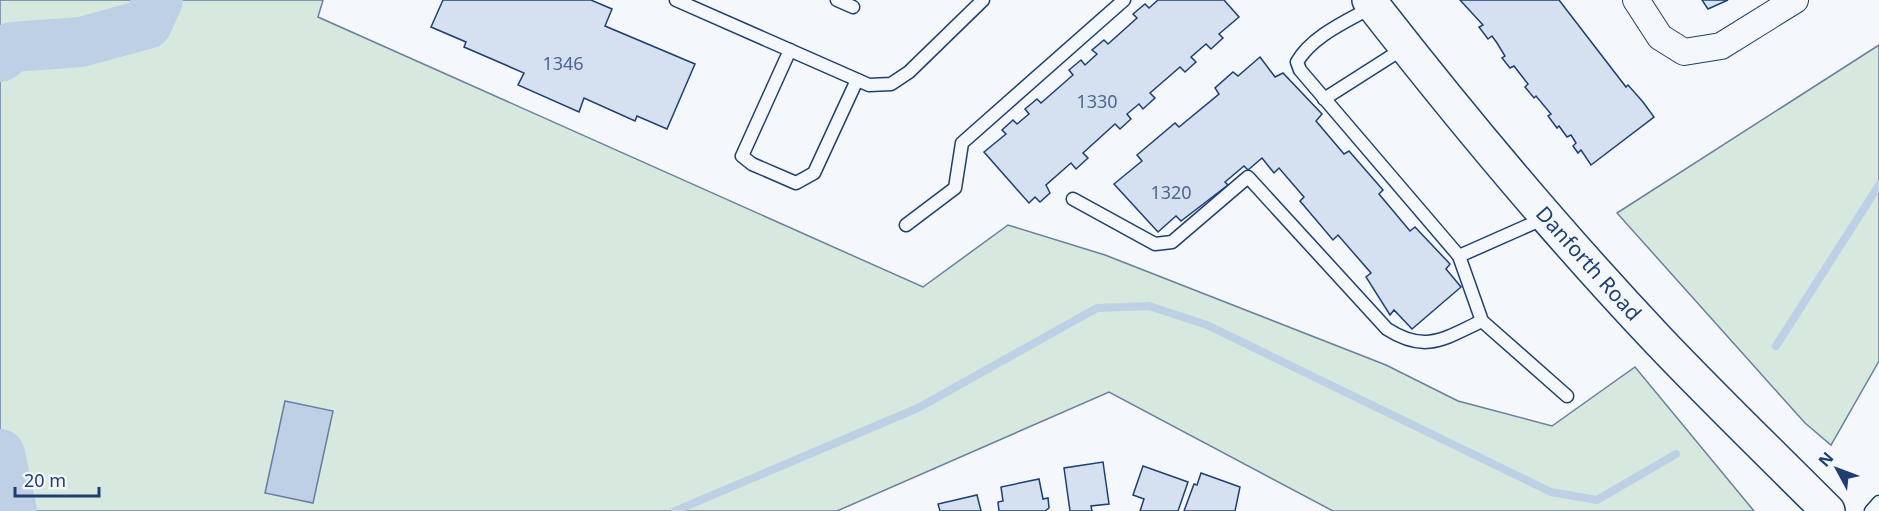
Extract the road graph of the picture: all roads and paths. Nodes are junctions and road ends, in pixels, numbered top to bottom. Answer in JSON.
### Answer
{"nodes":[{"id":1,"x":676,"y":0,"type":"edge"},
{"id":2,"x":837,"y":0,"type":"edge"},
{"id":3,"x":983,"y":0,"type":"edge"},
{"id":4,"x":1124,"y":0,"type":"edge"},
{"id":5,"x":1636,"y":0,"type":"edge"},
{"id":6,"x":1795,"y":0,"type":"edge"},
{"id":7,"x":1371,"y":3,"type":"edge"},
{"id":8,"x":853,"y":8,"type":"dead end"},
{"id":9,"x":1406,"y":47,"type":"junction"},
{"id":10,"x":790,"y":50,"type":"junction"},
{"id":11,"x":857,"y":80,"type":"junction"},
{"id":12,"x":1324,"y":99,"type":"junction"},
{"id":13,"x":1073,"y":199,"type":"dead end"},
{"id":14,"x":1548,"y":217,"type":"junction"},
{"id":15,"x":906,"y":225,"type":"dead end"},
{"id":16,"x":1459,"y":256,"type":"junction"},
{"id":17,"x":1482,"y":321,"type":"junction"},
{"id":18,"x":1567,"y":396,"type":"dead end"},
{"id":19,"x":1879,"y":502,"type":"edge"},
{"id":20,"x":1828,"y":511,"type":"edge"},
{"id":21,"x":1871,"y":511,"type":"edge"}],
"edges":[{"from":1,"to":10,"type":"lane"},
{"from":2,"to":8,"type":"lane"},
{"from":3,"to":11,"type":"lane"},
{"from":4,"to":15,"type":"lane"},
{"from":5,"to":6,"type":"street"},
{"from":7,"to":9,"type":"main road","name":"Danforth Road"},
{"from":7,"to":12,"type":"lane"},
{"from":9,"to":12,"type":"lane"},
{"from":9,"to":14,"type":"main road","name":"Danforth Road"},
{"from":10,"to":11,"type":"lane"},
{"from":10,"to":11,"type":"lane"},
{"from":12,"to":16,"type":"lane"},
{"from":13,"to":17,"type":"lane"},
{"from":14,"to":16,"type":"lane"},
{"from":14,"to":20,"type":"main road","name":"Danforth Road"},
{"from":16,"to":17,"type":"lane"},
{"from":17,"to":18,"type":"lane"},
{"from":19,"to":21,"type":"lane"}]}
